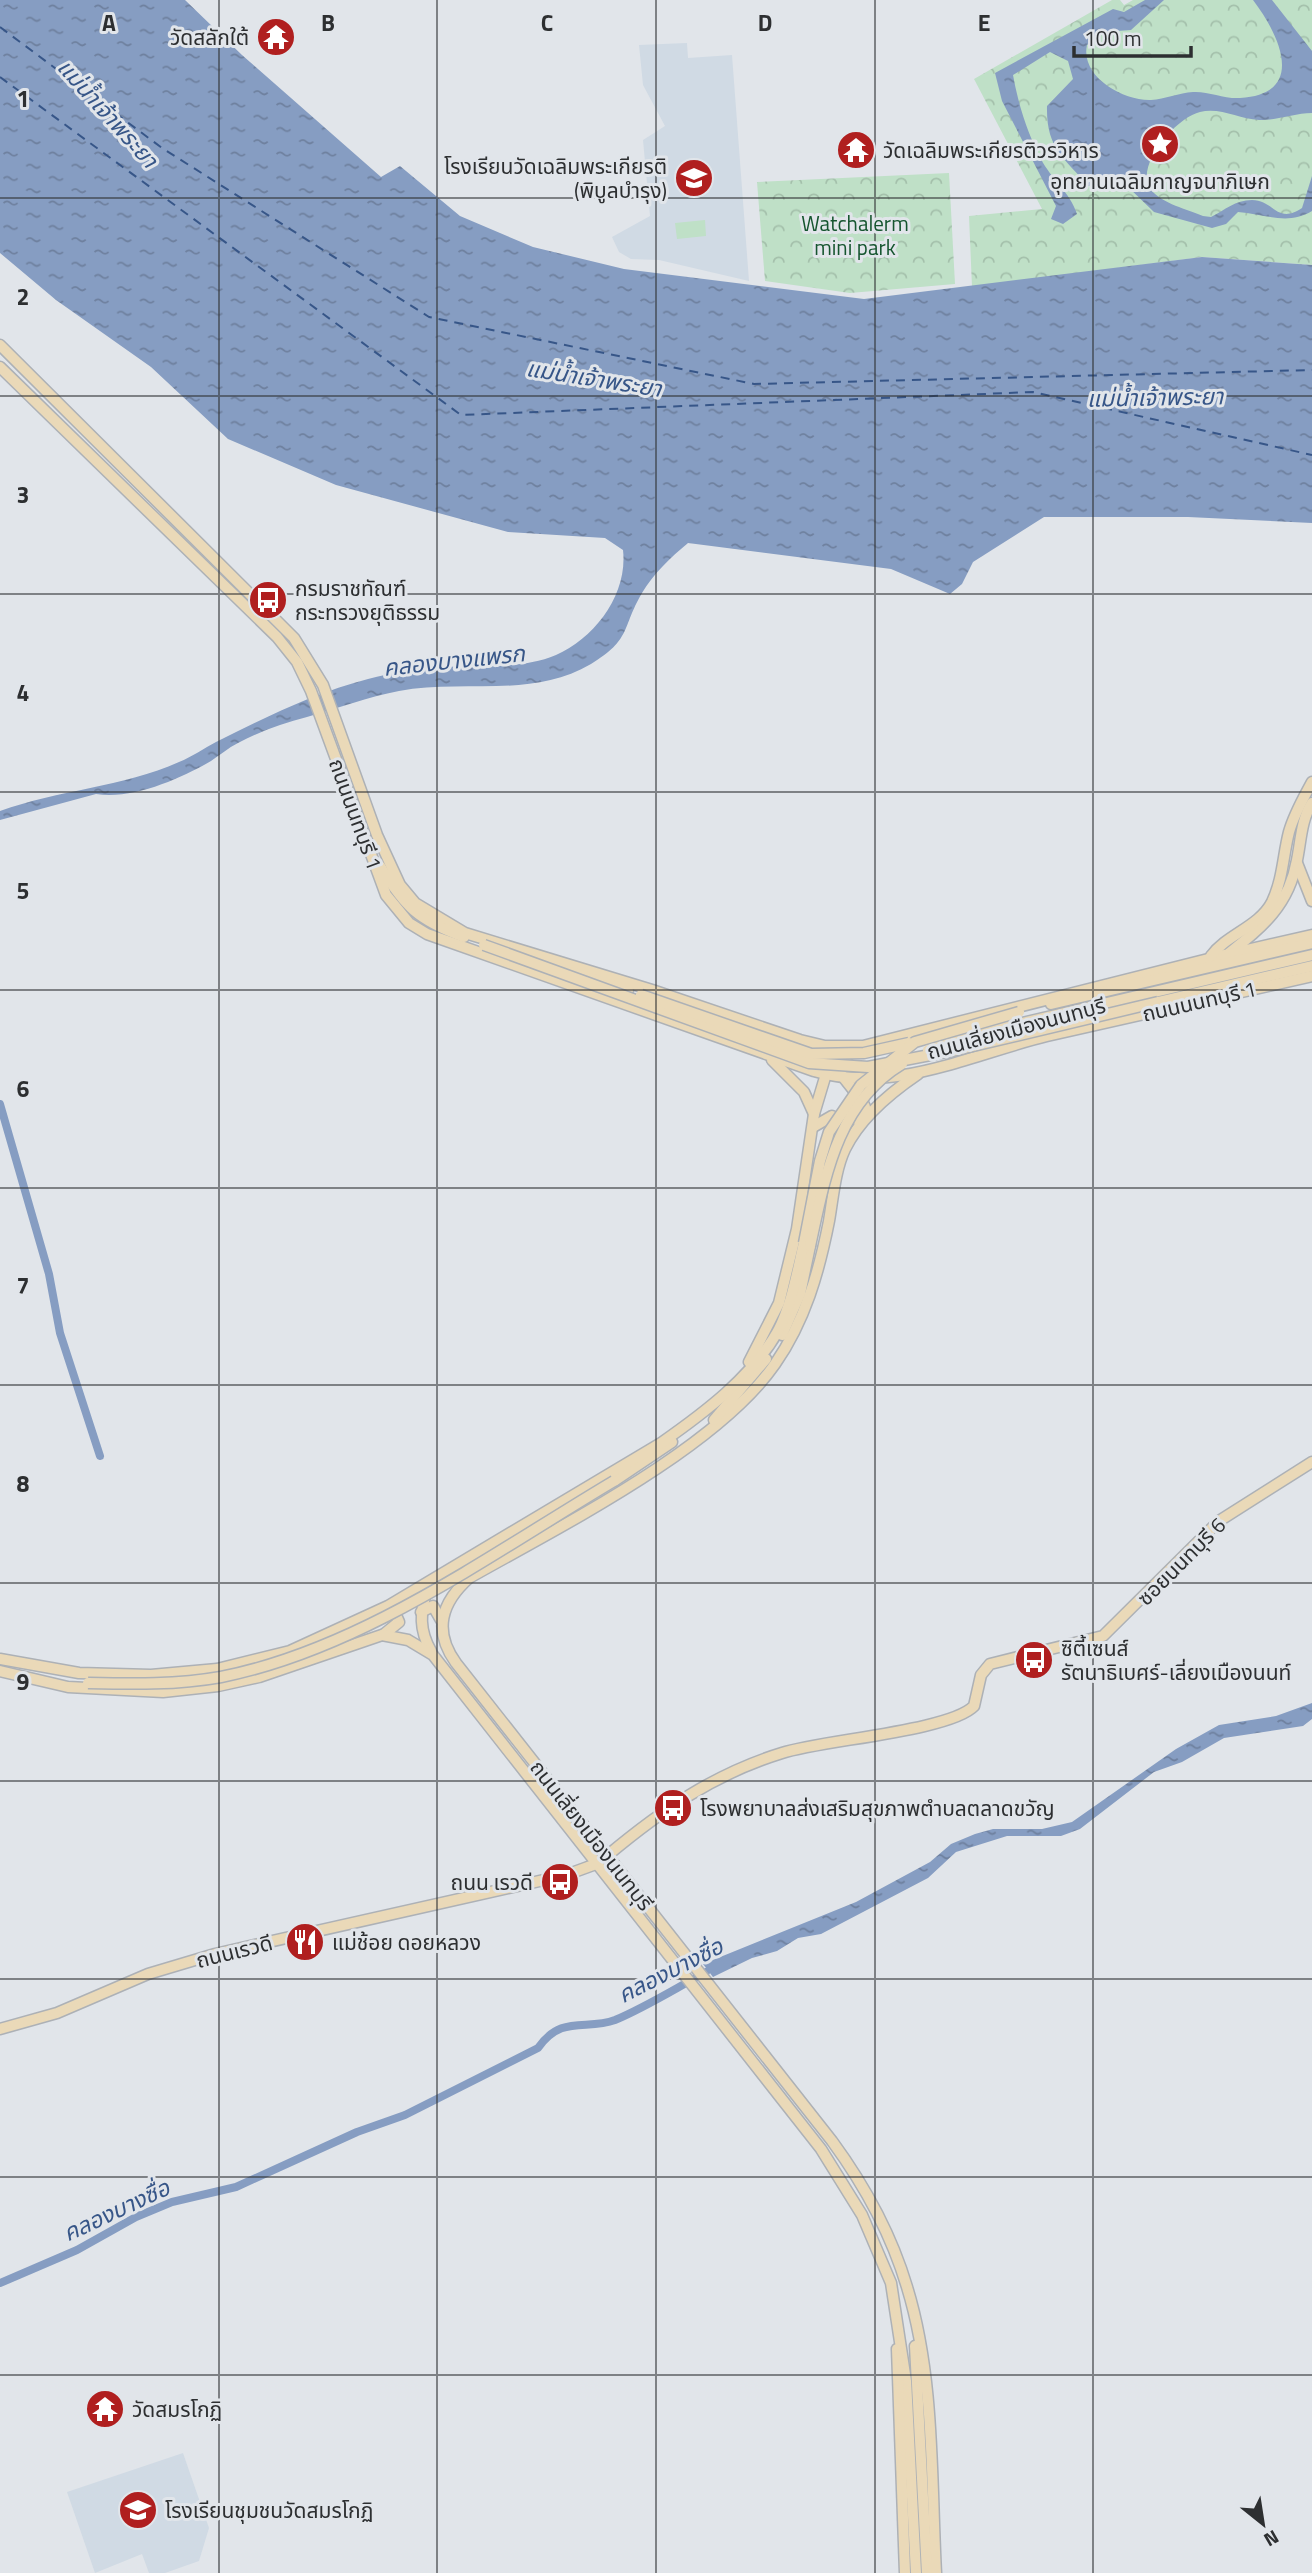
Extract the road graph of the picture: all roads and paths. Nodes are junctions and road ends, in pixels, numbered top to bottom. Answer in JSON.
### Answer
{"nodes":[{"id":1,"x":0,"y":345,"type":"edge"},
{"id":2,"x":0,"y":367,"type":"edge"},
{"id":3,"x":1312,"y":782,"type":"edge"},
{"id":4,"x":1312,"y":803,"type":"edge"},
{"id":5,"x":370,"y":849,"type":"junction"},
{"id":6,"x":1297,"y":863,"type":"junction"},
{"id":7,"x":1312,"y":901,"type":"edge"},
{"id":8,"x":1312,"y":935,"type":"edge"},
{"id":9,"x":488,"y":943,"type":"junction"},
{"id":10,"x":1312,"y":943,"type":"edge"},
{"id":11,"x":1228,"y":954,"type":"junction"},
{"id":12,"x":1312,"y":955,"type":"edge"},
{"id":13,"x":1211,"y":956,"type":"junction"},
{"id":14,"x":1312,"y":966,"type":"edge"},
{"id":15,"x":1312,"y":976,"type":"edge"},
{"id":16,"x":989,"y":1013,"type":"junction"},
{"id":17,"x":773,"y":1031,"type":"junction"},
{"id":18,"x":915,"y":1042,"type":"junction"},
{"id":19,"x":863,"y":1046,"type":"junction"},
{"id":20,"x":999,"y":1048,"type":"junction"},
{"id":21,"x":763,"y":1054,"type":"junction"},
{"id":22,"x":835,"y":1066,"type":"junction"},
{"id":23,"x":826,"y":1074,"type":"junction"},
{"id":24,"x":918,"y":1074,"type":"junction"},
{"id":25,"x":842,"y":1076,"type":"junction"},
{"id":26,"x":814,"y":1114,"type":"junction"},
{"id":27,"x":813,"y":1127,"type":"junction"},
{"id":28,"x":854,"y":1136,"type":"junction"},
{"id":29,"x":845,"y":1149,"type":"junction"},
{"id":30,"x":807,"y":1244,"type":"junction"},
{"id":31,"x":740,"y":1378,"type":"junction"},
{"id":32,"x":739,"y":1391,"type":"junction"},
{"id":33,"x":699,"y":1437,"type":"junction"},
{"id":34,"x":1312,"y":1462,"type":"edge"},
{"id":35,"x":429,"y":1582,"type":"junction"},
{"id":36,"x":421,"y":1612,"type":"junction"},
{"id":37,"x":376,"y":1613,"type":"junction"},
{"id":38,"x":441,"y":1620,"type":"junction"},
{"id":39,"x":382,"y":1635,"type":"junction"},
{"id":40,"x":433,"y":1655,"type":"junction"},
{"id":41,"x":0,"y":1660,"type":"edge"},
{"id":42,"x":0,"y":1671,"type":"edge"},
{"id":43,"x":46,"y":1682,"type":"junction"},
{"id":44,"x":608,"y":1855,"type":"junction"},
{"id":45,"x":596,"y":1864,"type":"junction"},
{"id":46,"x":0,"y":2029,"type":"edge"},
{"id":47,"x":915,"y":2319,"type":"junction"},
{"id":48,"x":898,"y":2327,"type":"junction"},
{"id":49,"x":912,"y":2402,"type":"junction"},
{"id":50,"x":905,"y":2573,"type":"edge"},
{"id":51,"x":916,"y":2573,"type":"edge"},
{"id":52,"x":927,"y":2573,"type":"edge"},
{"id":53,"x":936,"y":2573,"type":"edge"}],
"edges":[{"from":1,"to":9,"type":"main road","name":"ถนนนนทบุรี 1"},
{"from":2,"to":5,"type":"main road","name":"ถนนนนทบุรี 1"},
{"from":3,"to":13,"type":"main road"},
{"from":4,"to":6,"type":"main road","name":"ถนนนนทบุรี 1"},
{"from":5,"to":9,"type":"main road"},
{"from":5,"to":21,"type":"main road","name":"ถนนนนทบุรี 1"},
{"from":6,"to":7,"type":"main road"},
{"from":6,"to":11,"type":"main road","name":"ถนนนนทบุรี 1"},
{"from":8,"to":11,"type":"main road"},
{"from":9,"to":14,"type":"main road","bridge":true},
{"from":9,"to":17,"type":"main road","name":"ถนนนนทบุรี 1"},
{"from":9,"to":18,"type":"main road","bridge":true},
{"from":10,"to":18,"type":"main road","name":"ถนนเลี่ยงเมืองนนทบุรี","bridge":true},
{"from":11,"to":13,"type":"main road","name":"ถนนนนทบุรี 1"},
{"from":12,"to":30,"type":"main road","name":"ถนนเลี่ยงเมืองนนทบุรี","bridge":true},
{"from":13,"to":16,"type":"main road","name":"ถนนนนทบุรี 1"},
{"from":15,"to":20,"type":"main road","name":"ถนนนนทบุรี 1"},
{"from":16,"to":19,"type":"main road","name":"ถนนนนทบุรี 1"},
{"from":16,"to":20,"type":"main road"},
{"from":17,"to":19,"type":"main road","name":"ถนนนนทบุรี 1"},
{"from":17,"to":22,"type":"main road","name":"ถนนนนทบุรี 1"},
{"from":18,"to":30,"type":"main road","name":"ถนนเลี่ยงเมืองนนทบุรี","bridge":true},
{"from":19,"to":22,"type":"main road"},
{"from":20,"to":24,"type":"main road","name":"ถนนนนทบุรี 1"},
{"from":21,"to":23,"type":"main road","name":"ถนนนนทบุรี 1"},
{"from":21,"to":26,"type":"main road"},
{"from":22,"to":23,"type":"main road"},
{"from":22,"to":25,"type":"main road","name":"ถนนนนทบุรี 1"},
{"from":23,"to":25,"type":"main road","name":"ถนนนนทบุรี 1"},
{"from":23,"to":26,"type":"main road","name":"ถนนเลี่ยงเมืองนนทบุรี"},
{"from":24,"to":25,"type":"main road","name":"ถนนนนทบุรี 1"},
{"from":24,"to":28,"type":"main road","name":"ถนนเลี่ยงเมืองนนทบุรี"},
{"from":25,"to":28,"type":"main road","name":"ถนนนนทบุรี 1"},
{"from":26,"to":27,"type":"main road","name":"ถนนเลี่ยงเมืองนนทบุรี"},
{"from":27,"to":29,"type":"main road"},
{"from":27,"to":31,"type":"main road","name":"ถนนเลี่ยงเมืองนนทบุรี"},
{"from":28,"to":29,"type":"main road","name":"ถนนเลี่ยงเมืองนนทบุรี"},
{"from":29,"to":33,"type":"main road","name":"ถนนเลี่ยงเมืองนนทบุรี"},
{"from":30,"to":31,"type":"main road","name":"ถนนเลี่ยงเมืองนนทบุรี"},
{"from":30,"to":32,"type":"main road","name":"ถนนเลี่ยงเมืองนนทบุรี"},
{"from":31,"to":35,"type":"main road","name":"ถนนเลี่ยงเมืองนนทบุรี"},
{"from":32,"to":33,"type":"main road","name":"ถนนเลี่ยงเมืองนนทบุรี"},
{"from":32,"to":43,"type":"main road","bridge":true},
{"from":33,"to":38,"type":"main road","name":"ถนนเลี่ยงเมืองนนทบุรี"},
{"from":34,"to":44,"type":"main road","name":"ซอยนนทบุรี 6"},
{"from":35,"to":36,"type":"main road","name":"ถนนเลี่ยงเมืองนนทบุรี"},
{"from":35,"to":37,"type":"main road","name":"ถนนเลี่ยงเมืองนนทบุรี"},
{"from":36,"to":38,"type":"main road"},
{"from":36,"to":40,"type":"main road","name":"ถนนเลี่ยงเมืองนนทบุรี"},
{"from":37,"to":39,"type":"main road"},
{"from":37,"to":41,"type":"main road","name":"ถนนเลี่ยงเมืองนนทบุรี"},
{"from":38,"to":44,"type":"main road","name":"ถนนเลี่ยงเมืองนนทบุรี"},
{"from":39,"to":40,"type":"main road","name":"ถนนเลี่ยงเมืองนนทบุรี"},
{"from":39,"to":43,"type":"main road"},
{"from":40,"to":45,"type":"main road","name":"ถนนเลี่ยงเมืองนนทบุรี"},
{"from":42,"to":43,"type":"main road"},
{"from":44,"to":47,"type":"main road","name":"ถนนเลี่ยงเมืองนนทบุรี"},
{"from":45,"to":46,"type":"main road","name":"ถนนเรวดี"},
{"from":45,"to":48,"type":"main road","name":"ถนนเลี่ยงเมืองนนทบุรี"},
{"from":47,"to":49,"type":"main road"},
{"from":47,"to":53,"type":"main road"},
{"from":48,"to":49,"type":"main road"},
{"from":48,"to":50,"type":"main road"},
{"from":49,"to":51,"type":"main road"},
{"from":49,"to":52,"type":"main road"}]}
